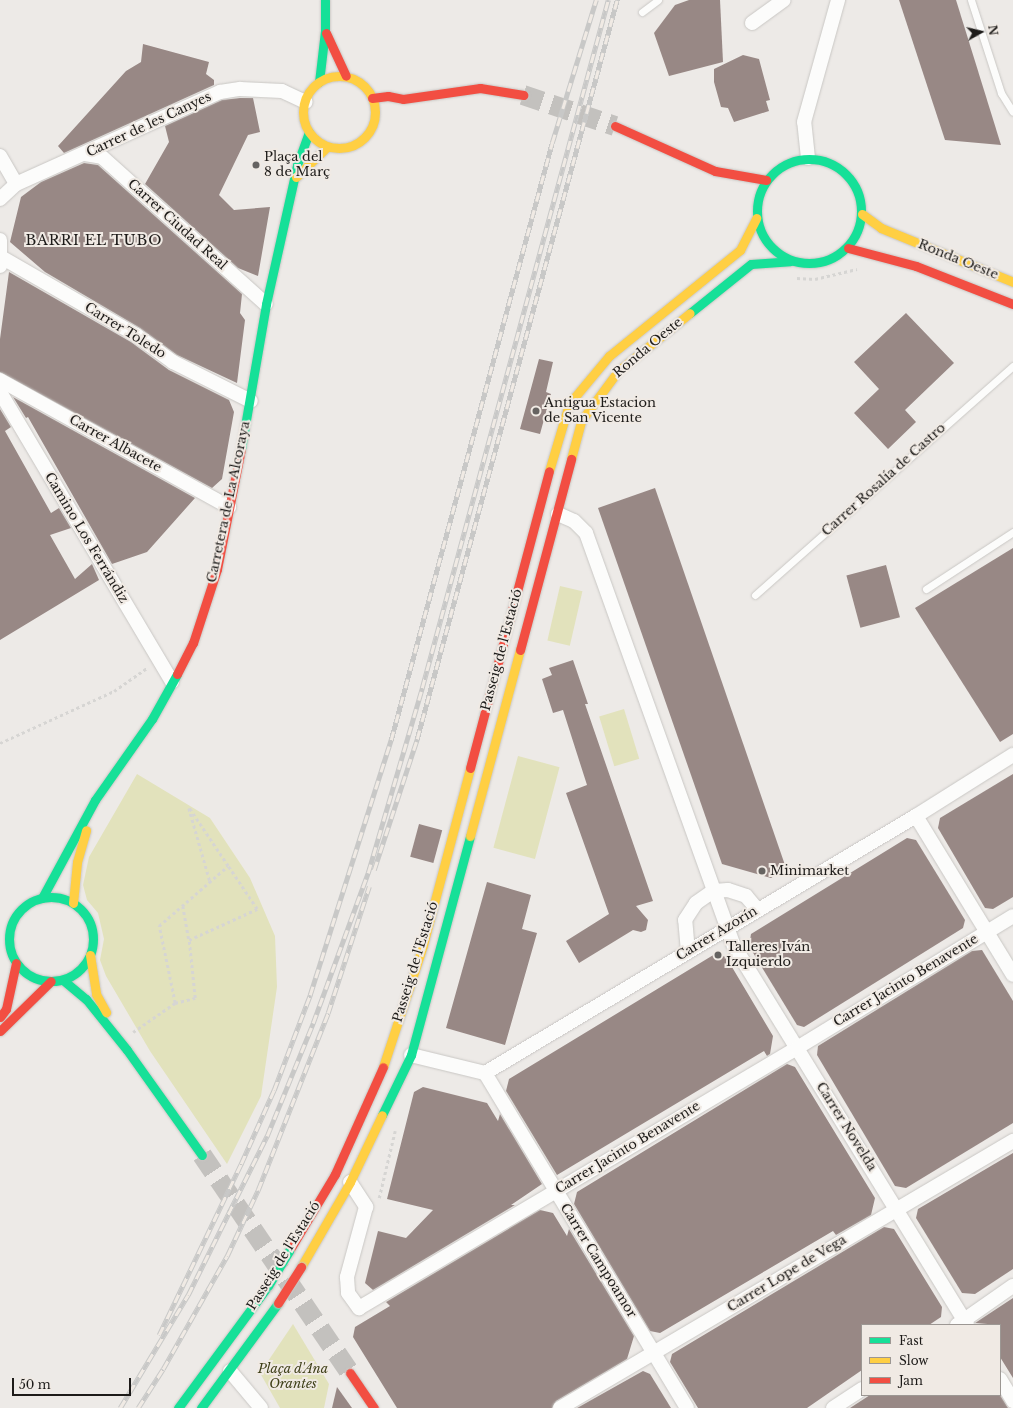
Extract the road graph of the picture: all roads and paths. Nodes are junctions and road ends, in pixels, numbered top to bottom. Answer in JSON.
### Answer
{"nodes":[{"id":1,"x":325,"y":0,"type":"edge"},
{"id":2,"x":658,"y":0,"type":"edge"},
{"id":3,"x":784,"y":0,"type":"edge"},
{"id":4,"x":838,"y":0,"type":"edge"},
{"id":5,"x":971,"y":0,"type":"edge"},
{"id":6,"x":642,"y":12,"type":"dead end"},
{"id":7,"x":752,"y":23,"type":"dead end"},
{"id":8,"x":325,"y":31,"type":"junction"},
{"id":9,"x":346,"y":76,"type":"junction"},
{"id":10,"x":319,"y":82,"type":"junction"},
{"id":11,"x":523,"y":95,"type":"tunnel mouth"},
{"id":12,"x":372,"y":98,"type":"junction"},
{"id":13,"x":403,"y":99,"type":"junction"},
{"id":14,"x":306,"y":102,"type":"junction"},
{"id":15,"x":394,"y":107,"type":"dead end"},
{"id":16,"x":1013,"y":112,"type":"edge"},
{"id":17,"x":615,"y":126,"type":"tunnel mouth"},
{"id":18,"x":309,"y":132,"type":"junction"},
{"id":19,"x":327,"y":147,"type":"junction"},
{"id":20,"x":85,"y":154,"type":"junction"},
{"id":21,"x":0,"y":156,"type":"edge"},
{"id":22,"x":808,"y":158,"type":"junction"},
{"id":23,"x":715,"y":171,"type":"junction"},
{"id":24,"x":296,"y":178,"type":"junction"},
{"id":25,"x":766,"y":180,"type":"junction"},
{"id":26,"x":16,"y":184,"type":"junction"},
{"id":27,"x":733,"y":185,"type":"dead end"},
{"id":28,"x":0,"y":199,"type":"edge"},
{"id":29,"x":862,"y":214,"type":"junction"},
{"id":30,"x":756,"y":218,"type":"junction"},
{"id":31,"x":0,"y":241,"type":"edge"},
{"id":32,"x":848,"y":248,"type":"junction"},
{"id":33,"x":790,"y":261,"type":"junction"},
{"id":34,"x":0,"y":262,"type":"edge"},
{"id":35,"x":861,"y":268,"type":"dead end"},
{"id":36,"x":791,"y":277,"type":"dead end"},
{"id":37,"x":1013,"y":282,"type":"edge"},
{"id":38,"x":266,"y":304,"type":"junction"},
{"id":39,"x":1013,"y":304,"type":"edge"},
{"id":40,"x":1013,"y":366,"type":"edge"},
{"id":41,"x":0,"y":380,"type":"edge"},
{"id":42,"x":0,"y":392,"type":"edge"},
{"id":43,"x":251,"y":401,"type":"junction"},
{"id":44,"x":549,"y":471,"type":"joint"},
{"id":45,"x":229,"y":507,"type":"junction"},
{"id":46,"x":558,"y":514,"type":"junction"},
{"id":47,"x":1013,"y":532,"type":"edge"},
{"id":48,"x":926,"y":589,"type":"dead end"},
{"id":49,"x":755,"y":595,"type":"dead end"},
{"id":50,"x":159,"y":660,"type":"junction"},
{"id":51,"x":172,"y":682,"type":"junction"},
{"id":52,"x":0,"y":742,"type":"edge"},
{"id":53,"x":1013,"y":755,"type":"edge"},
{"id":54,"x":95,"y":800,"type":"junction"},
{"id":55,"x":916,"y":816,"type":"junction"},
{"id":56,"x":228,"y":866,"type":"junction"},
{"id":57,"x":210,"y":881,"type":"junction"},
{"id":58,"x":713,"y":891,"type":"junction"},
{"id":59,"x":42,"y":898,"type":"junction"},
{"id":60,"x":73,"y":903,"type":"junction"},
{"id":61,"x":183,"y":905,"type":"junction"},
{"id":62,"x":757,"y":909,"type":"junction"},
{"id":63,"x":1013,"y":916,"type":"edge"},
{"id":64,"x":727,"y":928,"type":"junction"},
{"id":65,"x":987,"y":932,"type":"junction"},
{"id":66,"x":189,"y":940,"type":"junction"},
{"id":67,"x":688,"y":952,"type":"junction"},
{"id":68,"x":90,"y":955,"type":"junction"},
{"id":69,"x":16,"y":963,"type":"junction"},
{"id":70,"x":1013,"y":975,"type":"edge"},
{"id":71,"x":63,"y":980,"type":"junction"},
{"id":72,"x":51,"y":981,"type":"junction"},
{"id":73,"x":175,"y":1003,"type":"junction"},
{"id":74,"x":0,"y":1017,"type":"edge"},
{"id":75,"x":0,"y":1031,"type":"edge"},
{"id":76,"x":122,"y":1040,"type":"junction"},
{"id":77,"x":797,"y":1048,"type":"junction"},
{"id":78,"x":127,"y":1050,"type":"junction"},
{"id":79,"x":411,"y":1055,"type":"junction"},
{"id":80,"x":485,"y":1073,"type":"junction"},
{"id":81,"x":397,"y":1126,"type":"dead end"},
{"id":82,"x":1013,"y":1140,"type":"edge"},
{"id":83,"x":202,"y":1155,"type":"tunnel mouth"},
{"id":84,"x":350,"y":1182,"type":"junction"},
{"id":85,"x":555,"y":1192,"type":"junction"},
{"id":86,"x":378,"y":1201,"type":"dead end"},
{"id":87,"x":897,"y":1208,"type":"junction"},
{"id":88,"x":1013,"y":1286,"type":"edge"},
{"id":89,"x":963,"y":1323,"type":"edge"},
{"id":90,"x":654,"y":1353,"type":"junction"},
{"id":91,"x":230,"y":1371,"type":"junction"},
{"id":92,"x":350,"y":1373,"type":"tunnel mouth"},
{"id":93,"x":1001,"y":1381,"type":"edge"},
{"id":94,"x":861,"y":1389,"type":"edge"},
{"id":95,"x":1013,"y":1401,"type":"edge"},
{"id":96,"x":178,"y":1408,"type":"edge"},
{"id":97,"x":201,"y":1408,"type":"edge"},
{"id":98,"x":261,"y":1408,"type":"edge"},
{"id":99,"x":374,"y":1408,"type":"edge"},
{"id":100,"x":560,"y":1408,"type":"edge"},
{"id":101,"x":687,"y":1408,"type":"edge"},
{"id":102,"x":833,"y":1408,"type":"edge"}],
"edges":[{"from":1,"to":8,"type":"main road"},
{"from":2,"to":6,"type":"lane"},
{"from":3,"to":7,"type":"street"},
{"from":4,"to":22,"type":"street"},
{"from":5,"to":16,"type":"lane"},
{"from":8,"to":9,"type":"main road"},
{"from":8,"to":10,"type":"main road"},
{"from":9,"to":10,"type":"main road"},
{"from":9,"to":12,"type":"main road"},
{"from":10,"to":14,"type":"main road"},
{"from":11,"to":13,"type":"main road"},
{"from":12,"to":13,"type":"main road"},
{"from":12,"to":19,"type":"main road"},
{"from":13,"to":15,"type":"main road"},
{"from":14,"to":18,"type":"main road"},
{"from":14,"to":20,"type":"street","name":"Carrer de les Canyes"},
{"from":17,"to":23,"type":"main road"},
{"from":18,"to":19,"type":"main road"},
{"from":18,"to":24,"type":"main road","name":"Carretera de La Alcoraya"},
{"from":19,"to":24,"type":"main road"},
{"from":20,"to":26,"type":"street","name":"Carrer de les Canyes"},
{"from":20,"to":38,"type":"street","name":"Carrer Ciudad Real"},
{"from":21,"to":26,"type":"street"},
{"from":22,"to":25,"type":"main road","name":"Ronda Oeste"},
{"from":22,"to":29,"type":"main road","name":"Ronda Oeste"},
{"from":23,"to":25,"type":"main road"},
{"from":23,"to":27,"type":"main road"},
{"from":24,"to":38,"type":"main road","name":"Carretera de La Alcoraya"},
{"from":25,"to":30,"type":"main road","name":"Ronda Oeste"},
{"from":26,"to":28,"type":"street","name":"Carrer de les Canyes"},
{"from":29,"to":32,"type":"main road","name":"Ronda Oeste"},
{"from":29,"to":37,"type":"main road","name":"Ronda Oeste"},
{"from":30,"to":33,"type":"main road","name":"Ronda Oeste"},
{"from":30,"to":44,"type":"main road","name":"Ronda Oeste"},
{"from":31,"to":34,"type":"street"},
{"from":32,"to":33,"type":"main road","name":"Ronda Oeste"},
{"from":32,"to":39,"type":"main road","name":"Ronda Oeste"},
{"from":33,"to":46,"type":"main road","name":"Ronda Oeste"},
{"from":34,"to":43,"type":"street","name":"Carrer Toledo"},
{"from":35,"to":36,"type":"path"},
{"from":38,"to":43,"type":"main road","name":"Carretera de La Alcoraya"},
{"from":40,"to":49,"type":"lane","name":"Carrer Rosalía de Castro"},
{"from":41,"to":45,"type":"street","name":"Carrer Albacete"},
{"from":42,"to":50,"type":"street","name":"Camino Los Ferrándiz"},
{"from":43,"to":45,"type":"main road","name":"Carretera de La Alcoraya"},
{"from":44,"to":96,"type":"main road","name":"Passeig de l'Estació","bridge":true},
{"from":45,"to":51,"type":"main road","name":"Carretera de La Alcoraya"},
{"from":46,"to":58,"type":"street","name":"Carrer Novelda"},
{"from":46,"to":79,"type":"main road","name":"Passeig de l'Estació"},
{"from":47,"to":48,"type":"lane"},
{"from":50,"to":51,"type":"street","name":"Camino Los Ferrándiz"},
{"from":50,"to":52,"type":"path"},
{"from":51,"to":54,"type":"main road","name":"Carretera de La Alcoraya"},
{"from":53,"to":55,"type":"street","name":"Carrer Azorín"},
{"from":54,"to":59,"type":"main road","name":"Carretera de La Alcoraya"},
{"from":54,"to":60,"type":"main road","name":"Carretera de La Alcoraya"},
{"from":55,"to":62,"type":"street","name":"Carrer Azorín"},
{"from":55,"to":65,"type":"street"},
{"from":56,"to":57,"type":"path"},
{"from":56,"to":57,"type":"path"},
{"from":56,"to":66,"type":"path"},
{"from":57,"to":61,"type":"path"},
{"from":58,"to":62,"type":"street"},
{"from":58,"to":64,"type":"street","name":"Carrer Novelda"},
{"from":58,"to":67,"type":"street"},
{"from":59,"to":60,"type":"main road"},
{"from":59,"to":69,"type":"main road"},
{"from":60,"to":68,"type":"main road"},
{"from":61,"to":66,"type":"path"},
{"from":61,"to":73,"type":"path"},
{"from":62,"to":64,"type":"street","name":"Carrer Azorín"},
{"from":63,"to":65,"type":"street","name":"Carrer Jacinto Benavente"},
{"from":64,"to":67,"type":"street","name":"Carrer Azorín"},
{"from":64,"to":77,"type":"street","name":"Carrer Novelda"},
{"from":65,"to":70,"type":"street"},
{"from":65,"to":77,"type":"street","name":"Carrer Jacinto Benavente"},
{"from":66,"to":73,"type":"path"},
{"from":67,"to":80,"type":"street","name":"Carrer Azorín"},
{"from":68,"to":71,"type":"main road"},
{"from":68,"to":76,"type":"main road"},
{"from":69,"to":72,"type":"main road"},
{"from":69,"to":74,"type":"main road"},
{"from":71,"to":72,"type":"main road"},
{"from":71,"to":78,"type":"main road"},
{"from":72,"to":75,"type":"main road"},
{"from":73,"to":76,"type":"path"},
{"from":76,"to":78,"type":"main road"},
{"from":77,"to":85,"type":"street","name":"Carrer Jacinto Benavente"},
{"from":77,"to":87,"type":"street","name":"Carrer Novelda"},
{"from":78,"to":83,"type":"main road"},
{"from":79,"to":80,"type":"street"},
{"from":79,"to":84,"type":"main road","name":"Passeig de l'Estació"},
{"from":80,"to":85,"type":"street","name":"Carrer Campoamor"},
{"from":81,"to":86,"type":"path"},
{"from":82,"to":87,"type":"street","name":"Carrer Lope de Vega"},
{"from":84,"to":85,"type":"street","name":"Carrer Jacinto Benavente"},
{"from":84,"to":91,"type":"main road","name":"Passeig de l'Estació","bridge":true},
{"from":85,"to":90,"type":"street","name":"Carrer Campoamor"},
{"from":87,"to":89,"type":"street","name":"Carrer Novelda"},
{"from":87,"to":90,"type":"street","name":"Carrer Lope de Vega"},
{"from":88,"to":89,"type":"street"},
{"from":90,"to":100,"type":"street","name":"Carrer Lope de Vega"},
{"from":90,"to":101,"type":"street","name":"Carrer Campoamor"},
{"from":91,"to":97,"type":"main road","name":"Passeig de l'Estació"},
{"from":91,"to":98,"type":"street"},
{"from":92,"to":99,"type":"main road"},
{"from":93,"to":95,"type":"street"},
{"from":94,"to":102,"type":"street"}]}
